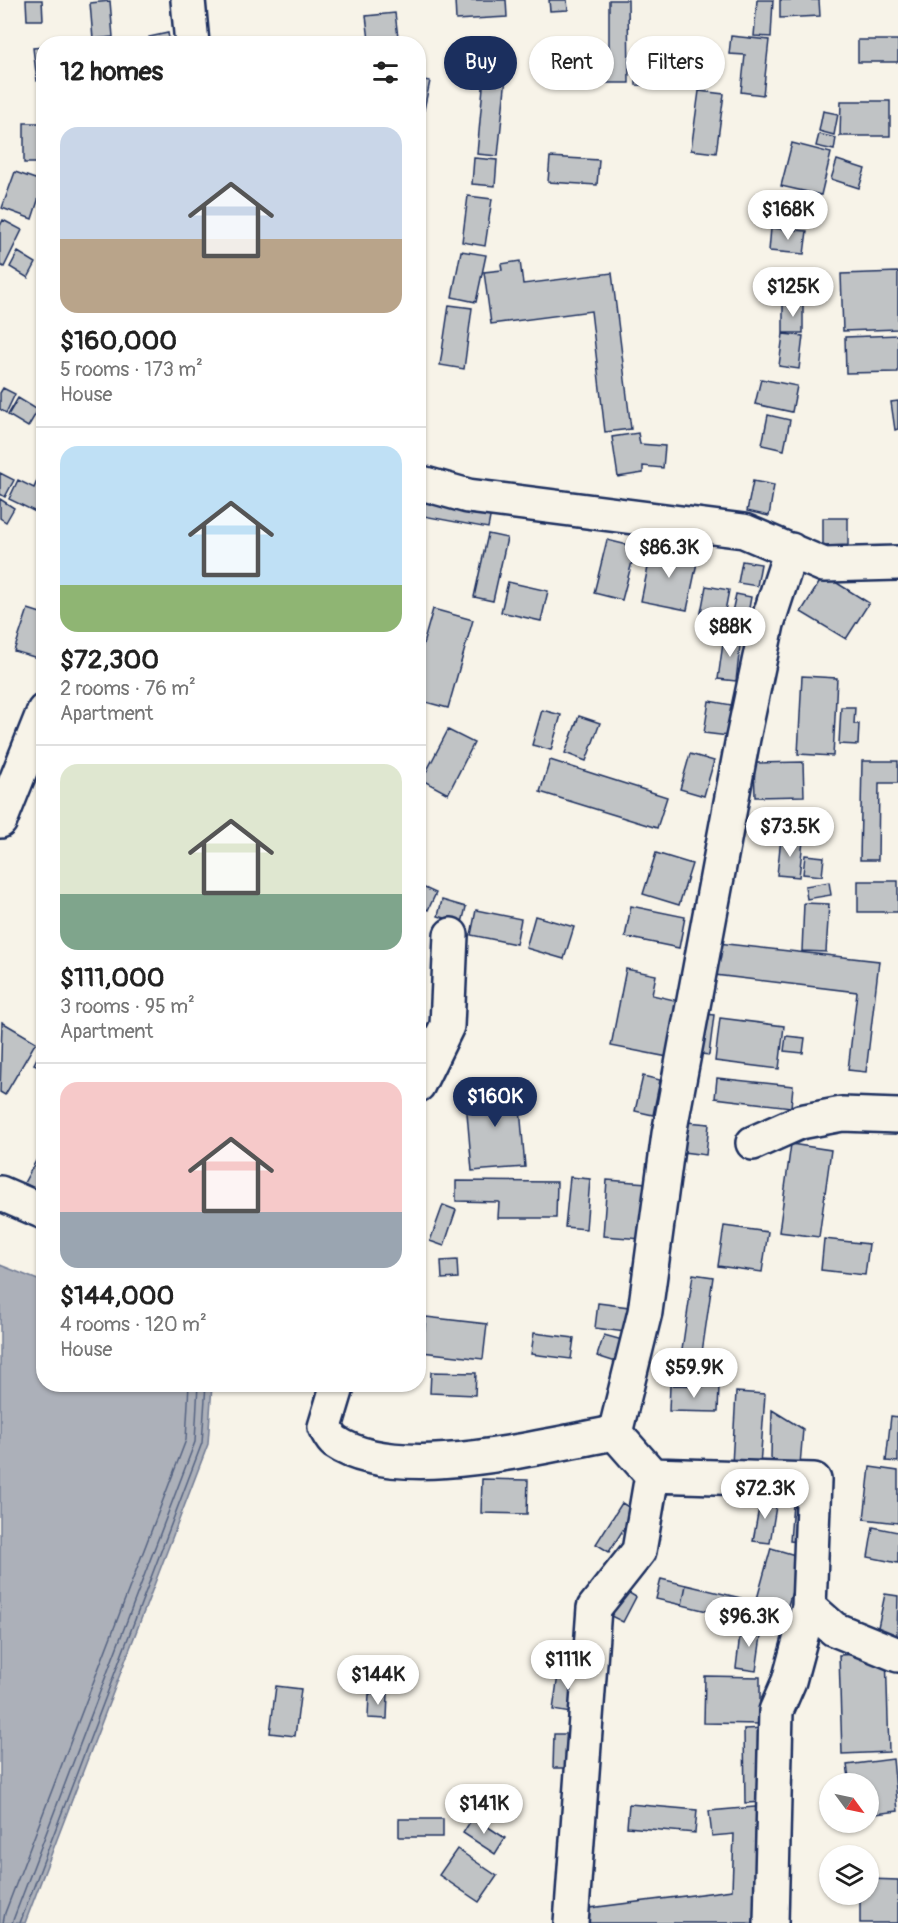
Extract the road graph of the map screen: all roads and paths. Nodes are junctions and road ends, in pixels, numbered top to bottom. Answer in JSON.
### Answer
{"nodes":[{"id":1,"x":188,"y":0,"type":"edge"},
{"id":2,"x":191,"y":36,"type":"edge"},
{"id":3,"x":426,"y":484,"type":"edge"},
{"id":4,"x":790,"y":550,"type":"junction"},
{"id":5,"x":898,"y":563,"type":"edge"},
{"id":6,"x":36,"y":731,"type":"edge"},
{"id":7,"x":0,"y":821,"type":"edge"},
{"id":8,"x":451,"y":935,"type":"dead end"},
{"id":9,"x":426,"y":1069,"type":"edge"},
{"id":10,"x":898,"y":1116,"type":"edge"},
{"id":11,"x":753,"y":1143,"type":"dead end"},
{"id":12,"x":0,"y":1193,"type":"edge"},
{"id":13,"x":36,"y":1209,"type":"edge"},
{"id":14,"x":336,"y":1392,"type":"edge"},
{"id":15,"x":615,"y":1433,"type":"junction"},
{"id":16,"x":652,"y":1475,"type":"junction"},
{"id":17,"x":809,"y":1607,"type":"junction"},
{"id":18,"x":898,"y":1655,"type":"edge"},
{"id":19,"x":571,"y":1923,"type":"edge"},
{"id":20,"x":771,"y":1923,"type":"edge"}],
"edges":[{"from":1,"to":2,"type":"street"},
{"from":3,"to":4,"type":"street"},
{"from":4,"to":5,"type":"street"},
{"from":4,"to":15,"type":"street"},
{"from":6,"to":7,"type":"street"},
{"from":8,"to":9,"type":"street"},
{"from":10,"to":11,"type":"street"},
{"from":12,"to":13,"type":"street"},
{"from":14,"to":15,"type":"street"},
{"from":15,"to":16,"type":"street"},
{"from":16,"to":17,"type":"street"},
{"from":16,"to":19,"type":"street"},
{"from":17,"to":18,"type":"street"},
{"from":17,"to":20,"type":"street"}]}
